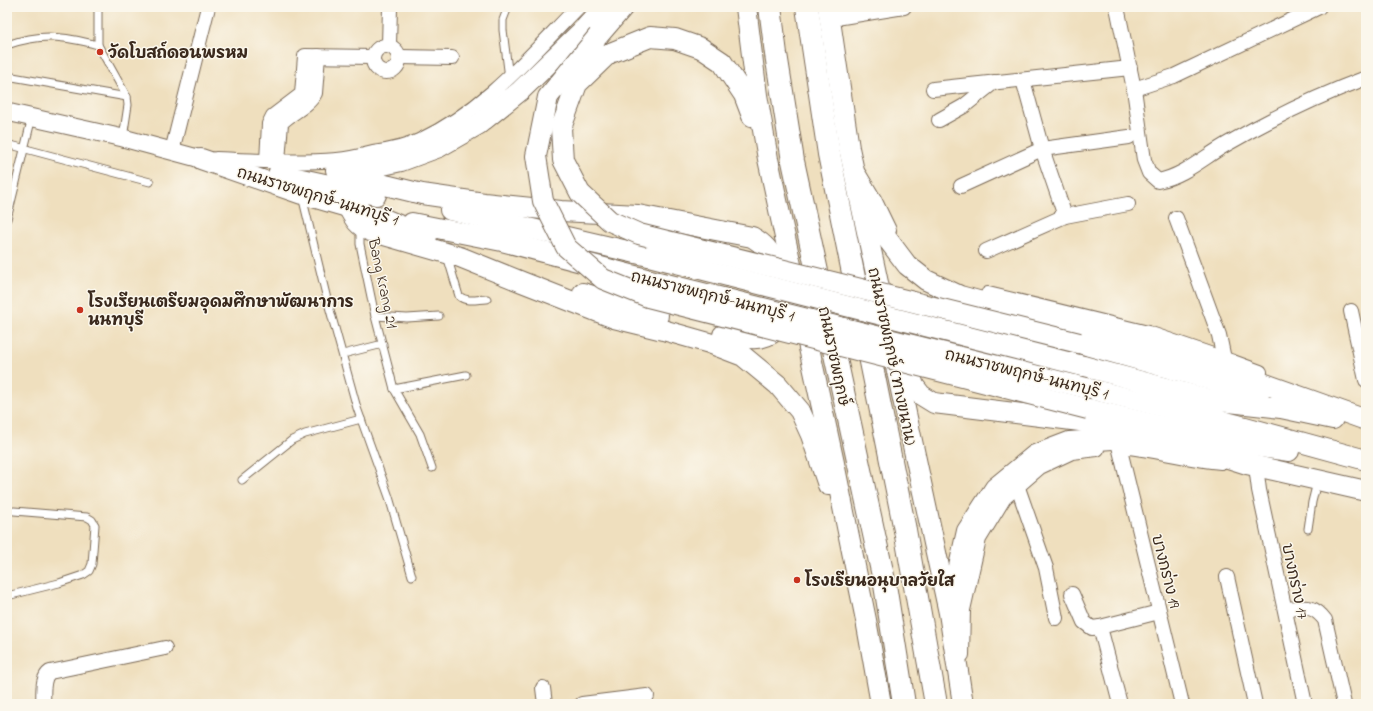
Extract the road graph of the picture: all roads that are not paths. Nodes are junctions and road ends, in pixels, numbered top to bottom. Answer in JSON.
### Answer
{"nodes":[{"id":1,"x":98,"y":7,"type":"edge"},
{"id":2,"x":208,"y":7,"type":"edge"},
{"id":3,"x":390,"y":7,"type":"edge"},
{"id":4,"x":508,"y":7,"type":"edge"},
{"id":5,"x":578,"y":7,"type":"edge"},
{"id":6,"x":604,"y":7,"type":"edge"},
{"id":7,"x":623,"y":7,"type":"edge"},
{"id":8,"x":746,"y":7,"type":"edge"},
{"id":9,"x":770,"y":7,"type":"edge"},
{"id":10,"x":807,"y":7,"type":"edge"},
{"id":11,"x":904,"y":7,"type":"edge"},
{"id":12,"x":1117,"y":7,"type":"edge"},
{"id":13,"x":1319,"y":7,"type":"edge"},
{"id":14,"x":829,"y":13,"type":"edge"},
{"id":15,"x":7,"y":45,"type":"edge"},
{"id":16,"x":98,"y":45,"type":"junction"},
{"id":17,"x":388,"y":45,"type":"junction"},
{"id":18,"x":373,"y":57,"type":"junction"},
{"id":19,"x":400,"y":57,"type":"junction"},
{"id":20,"x":452,"y":58,"type":"dead end"},
{"id":21,"x":1130,"y":68,"type":"junction"},
{"id":22,"x":7,"y":76,"type":"edge"},
{"id":23,"x":1366,"y":78,"type":"edge"},
{"id":24,"x":509,"y":79,"type":"junction"},
{"id":25,"x":1023,"y":80,"type":"junction"},
{"id":26,"x":995,"y":82,"type":"junction"},
{"id":27,"x":933,"y":89,"type":"dead end"},
{"id":28,"x":1134,"y":89,"type":"junction"},
{"id":29,"x":127,"y":97,"type":"junction"},
{"id":30,"x":7,"y":112,"type":"edge"},
{"id":31,"x":32,"y":117,"type":"junction"},
{"id":32,"x":939,"y":120,"type":"dead end"},
{"id":33,"x":1129,"y":137,"type":"dead end"},
{"id":34,"x":123,"y":138,"type":"junction"},
{"id":35,"x":7,"y":144,"type":"edge"},
{"id":36,"x":25,"y":148,"type":"junction"},
{"id":37,"x":1042,"y":150,"type":"junction"},
{"id":38,"x":172,"y":151,"type":"junction"},
{"id":39,"x":201,"y":158,"type":"junction"},
{"id":40,"x":768,"y":159,"type":"junction"},
{"id":41,"x":273,"y":161,"type":"junction"},
{"id":42,"x":852,"y":164,"type":"junction"},
{"id":43,"x":239,"y":166,"type":"junction"},
{"id":44,"x":336,"y":170,"type":"junction"},
{"id":45,"x":150,"y":182,"type":"dead end"},
{"id":46,"x":961,"y":186,"type":"dead end"},
{"id":47,"x":302,"y":194,"type":"junction"},
{"id":48,"x":861,"y":204,"type":"junction"},
{"id":49,"x":1128,"y":204,"type":"dead end"},
{"id":50,"x":348,"y":207,"type":"junction"},
{"id":51,"x":377,"y":216,"type":"junction"},
{"id":52,"x":1065,"y":216,"type":"junction"},
{"id":53,"x":1176,"y":218,"type":"dead end"},
{"id":54,"x":7,"y":219,"type":"edge"},
{"id":55,"x":360,"y":226,"type":"junction"},
{"id":56,"x":986,"y":251,"type":"dead end"},
{"id":57,"x":447,"y":254,"type":"junction"},
{"id":58,"x":960,"y":296,"type":"junction"},
{"id":59,"x":487,"y":299,"type":"dead end"},
{"id":60,"x":1351,"y":311,"type":"dead end"},
{"id":61,"x":375,"y":316,"type":"junction"},
{"id":62,"x":439,"y":316,"type":"dead end"},
{"id":63,"x":723,"y":335,"type":"junction"},
{"id":64,"x":383,"y":344,"type":"junction"},
{"id":65,"x":343,"y":354,"type":"junction"},
{"id":66,"x":1224,"y":358,"type":"junction"},
{"id":67,"x":466,"y":375,"type":"dead end"},
{"id":68,"x":1366,"y":380,"type":"edge"},
{"id":69,"x":394,"y":389,"type":"junction"},
{"id":70,"x":1281,"y":408,"type":"junction"},
{"id":71,"x":1366,"y":410,"type":"edge"},
{"id":72,"x":361,"y":419,"type":"junction"},
{"id":73,"x":1366,"y":420,"type":"edge"},
{"id":74,"x":1366,"y":426,"type":"edge"},
{"id":75,"x":1141,"y":437,"type":"junction"},
{"id":76,"x":1119,"y":446,"type":"junction"},
{"id":77,"x":1366,"y":461,"type":"edge"},
{"id":78,"x":834,"y":464,"type":"junction"},
{"id":79,"x":1251,"y":465,"type":"junction"},
{"id":80,"x":432,"y":468,"type":"dead end"},
{"id":81,"x":242,"y":480,"type":"dead end"},
{"id":82,"x":1318,"y":480,"type":"junction"},
{"id":83,"x":1017,"y":485,"type":"junction"},
{"id":84,"x":1366,"y":490,"type":"edge"},
{"id":85,"x":14,"y":511,"type":"dead end"},
{"id":86,"x":846,"y":525,"type":"junction"},
{"id":87,"x":1308,"y":529,"type":"dead end"},
{"id":88,"x":412,"y":576,"type":"dead end"},
{"id":89,"x":1227,"y":577,"type":"dead end"},
{"id":90,"x":1072,"y":594,"type":"dead end"},
{"id":91,"x":7,"y":596,"type":"edge"},
{"id":92,"x":1285,"y":609,"type":"junction"},
{"id":93,"x":1159,"y":612,"type":"junction"},
{"id":94,"x":948,"y":613,"type":"junction"},
{"id":95,"x":1056,"y":618,"type":"dead end"},
{"id":96,"x":1100,"y":627,"type":"junction"},
{"id":97,"x":165,"y":648,"type":"dead end"},
{"id":98,"x":543,"y":688,"type":"dead end"},
{"id":99,"x":647,"y":696,"type":"dead end"},
{"id":100,"x":962,"y":698,"type":"edge"},
{"id":101,"x":43,"y":704,"type":"edge"},
{"id":102,"x":545,"y":704,"type":"edge"},
{"id":103,"x":582,"y":704,"type":"edge"},
{"id":104,"x":881,"y":704,"type":"edge"},
{"id":105,"x":904,"y":704,"type":"edge"},
{"id":106,"x":936,"y":704,"type":"edge"},
{"id":107,"x":1120,"y":704,"type":"edge"},
{"id":108,"x":1182,"y":704,"type":"edge"},
{"id":109,"x":1255,"y":704,"type":"edge"},
{"id":110,"x":1305,"y":704,"type":"edge"},
{"id":111,"x":1344,"y":704,"type":"edge"}],
"edges":[{"from":1,"to":16,"type":"lane"},
{"from":2,"to":38,"type":"street"},
{"from":3,"to":17,"type":"street"},
{"from":4,"to":24,"type":"lane"},
{"from":5,"to":24,"type":"street"},
{"from":6,"to":44,"type":"main road"},
{"from":7,"to":77,"type":"main road","bridge":true},
{"from":8,"to":40,"type":"main road"},
{"from":9,"to":105,"type":"main road","name":"ถนนราชพฤกษ์"},
{"from":10,"to":106,"type":"main road"},
{"from":11,"to":14,"type":"street"},
{"from":12,"to":21,"type":"street"},
{"from":13,"to":28,"type":"street"},
{"from":14,"to":42,"type":"main road","name":"ถนนราชพฤกษ์ (ทางขนาน)"},
{"from":15,"to":16,"type":"lane"},
{"from":16,"to":29,"type":"lane"},
{"from":17,"to":18,"type":"street"},
{"from":17,"to":19,"type":"street"},
{"from":18,"to":19,"type":"street"},
{"from":18,"to":41,"type":"street"},
{"from":19,"to":20,"type":"street"},
{"from":21,"to":25,"type":"street"},
{"from":21,"to":28,"type":"street"},
{"from":22,"to":29,"type":"lane"},
{"from":23,"to":28,"type":"street"},
{"from":24,"to":41,"type":"street"},
{"from":25,"to":26,"type":"street"},
{"from":25,"to":37,"type":"street"},
{"from":26,"to":27,"type":"street"},
{"from":26,"to":32,"type":"street"},
{"from":29,"to":34,"type":"lane"},
{"from":30,"to":31,"type":"street","name":"ถนนราชพฤกษ์-นนทบุรี 1"},
{"from":31,"to":34,"type":"street","name":"ถนนราชพฤกษ์-นนทบุรี 1"},
{"from":31,"to":36,"type":"lane"},
{"from":33,"to":37,"type":"street"},
{"from":34,"to":38,"type":"street","name":"ถนนราชพฤกษ์-นนทบุรี 1"},
{"from":35,"to":36,"type":"lane"},
{"from":36,"to":45,"type":"lane"},
{"from":36,"to":54,"type":"lane"},
{"from":37,"to":46,"type":"street"},
{"from":37,"to":52,"type":"street"},
{"from":38,"to":39,"type":"street","name":"ถนนราชพฤกษ์-นนทบุรี 1"},
{"from":39,"to":41,"type":"street"},
{"from":39,"to":43,"type":"main road","name":"ถนนราชพฤกษ์-นนทบุรี 1"},
{"from":39,"to":47,"type":"main road","name":"ถนนราชพฤกษ์-นนทบุรี 1"},
{"from":40,"to":70,"type":"main road","bridge":true},
{"from":40,"to":78,"type":"main road"},
{"from":42,"to":48,"type":"main road","name":"ถนนราชพฤกษ์ (ทางขนาน)"},
{"from":42,"to":66,"type":"street"},
{"from":43,"to":44,"type":"main road"},
{"from":43,"to":70,"type":"main road","name":"ถนนราชพฤกษ์-นนทบุรี 1","bridge":true},
{"from":44,"to":63,"type":"main road"},
{"from":47,"to":50,"type":"main road","name":"ถนนราชพฤกษ์-นนทบุรี 1"},
{"from":47,"to":65,"type":"lane"},
{"from":48,"to":58,"type":"main road"},
{"from":48,"to":94,"type":"main road","name":"ถนนราชพฤกษ์ (ทางขนาน)"},
{"from":49,"to":52,"type":"street"},
{"from":50,"to":51,"type":"main road","name":"ถนนราชพฤกษ์-นนทบุรี 1"},
{"from":50,"to":55,"type":"main road"},
{"from":51,"to":63,"type":"main road"},
{"from":51,"to":77,"type":"main road","name":"ถนนราชพฤกษ์-นนทบุรี 1","bridge":true},
{"from":52,"to":56,"type":"street"},
{"from":53,"to":66,"type":"street"},
{"from":55,"to":57,"type":"main road"},
{"from":55,"to":61,"type":"lane","name":"Bang Krang 21"},
{"from":57,"to":59,"type":"lane"},
{"from":57,"to":86,"type":"main road"},
{"from":58,"to":73,"type":"main road"},
{"from":58,"to":75,"type":"main road"},
{"from":60,"to":68,"type":"street"},
{"from":61,"to":62,"type":"lane"},
{"from":61,"to":64,"type":"lane","name":"Bang Krang 21"},
{"from":63,"to":78,"type":"main road"},
{"from":64,"to":65,"type":"lane"},
{"from":64,"to":69,"type":"lane","name":"Bang Krang 21"},
{"from":65,"to":72,"type":"lane"},
{"from":66,"to":71,"type":"street"},
{"from":67,"to":69,"type":"lane"},
{"from":69,"to":80,"type":"lane","name":"Bang Krang 21"},
{"from":70,"to":74,"type":"main road","name":"ถนนราชพฤกษ์-นนทบุรี 1"},
{"from":72,"to":81,"type":"lane"},
{"from":72,"to":88,"type":"lane"},
{"from":75,"to":79,"type":"main road"},
{"from":75,"to":94,"type":"main road"},
{"from":76,"to":79,"type":"street"},
{"from":76,"to":83,"type":"street"},
{"from":76,"to":93,"type":"street","name":"บางกร่าง 19"},
{"from":78,"to":86,"type":"main road"},
{"from":79,"to":82,"type":"main road"},
{"from":79,"to":92,"type":"street","name":"บางกร่าง 17"},
{"from":82,"to":84,"type":"main road"},
{"from":82,"to":87,"type":"lane"},
{"from":83,"to":95,"type":"street"},
{"from":83,"to":100,"type":"street"},
{"from":85,"to":91,"type":"lane"},
{"from":86,"to":104,"type":"main road"},
{"from":89,"to":109,"type":"street"},
{"from":90,"to":96,"type":"street"},
{"from":92,"to":110,"type":"street","name":"บางกร่าง 17"},
{"from":92,"to":111,"type":"street"},
{"from":93,"to":96,"type":"street"},
{"from":93,"to":108,"type":"street","name":"บางกร่าง 19"},
{"from":94,"to":100,"type":"main road","name":"ถนนราชพฤกษ์ (ทางขนาน)"},
{"from":96,"to":107,"type":"street"},
{"from":97,"to":101,"type":"street"},
{"from":98,"to":102,"type":"street"},
{"from":99,"to":103,"type":"street"}]}
